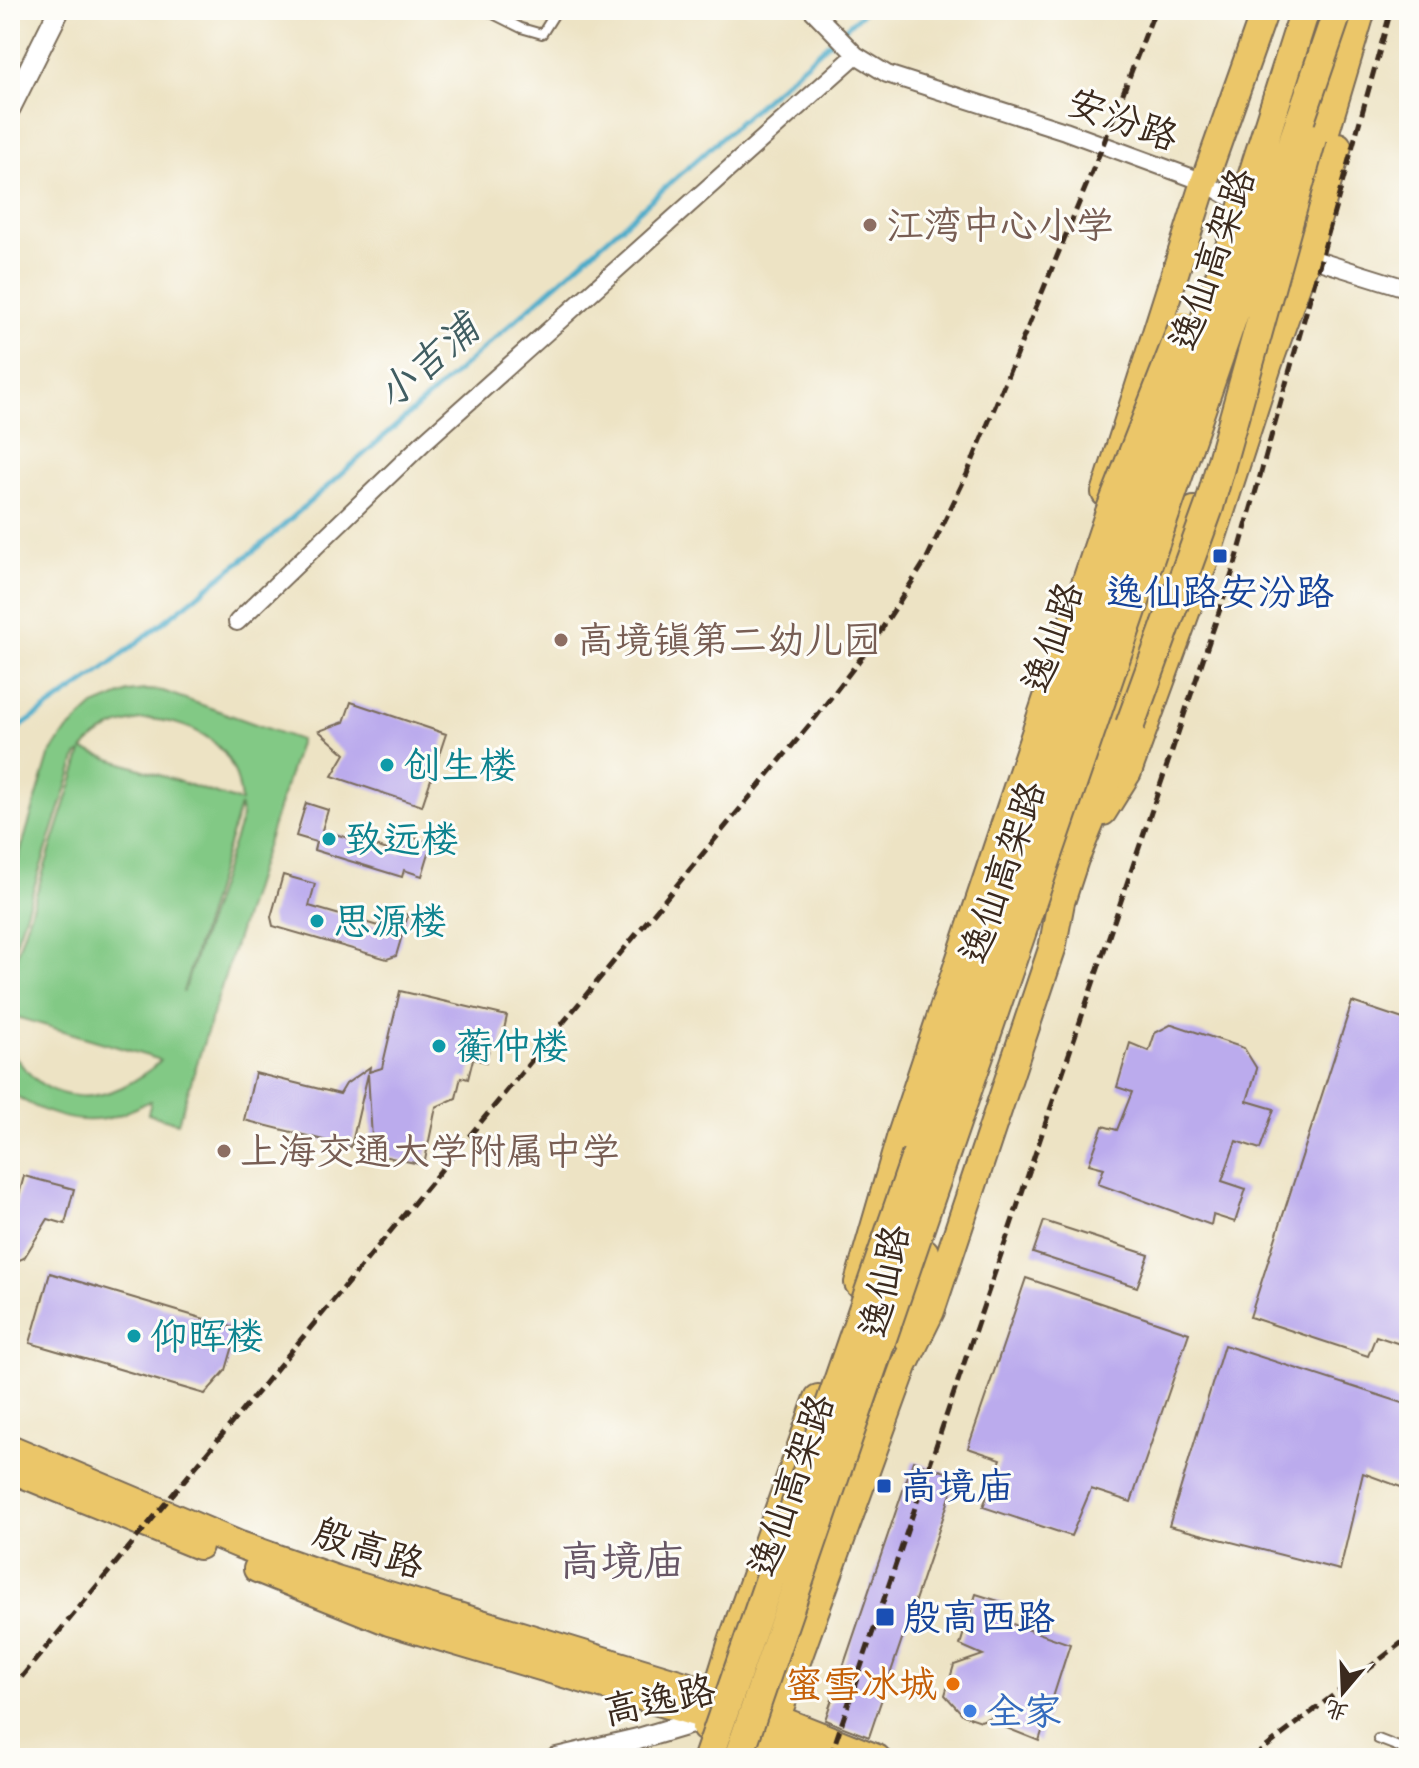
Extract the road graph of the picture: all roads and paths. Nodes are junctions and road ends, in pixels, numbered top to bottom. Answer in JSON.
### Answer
{"nodes":[{"id":1,"x":59,"y":10,"type":"edge"},
{"id":2,"x":485,"y":10,"type":"edge"},
{"id":3,"x":557,"y":10,"type":"edge"},
{"id":4,"x":812,"y":10,"type":"edge"},
{"id":5,"x":1265,"y":10,"type":"edge"},
{"id":6,"x":1305,"y":10,"type":"edge"},
{"id":7,"x":1340,"y":10,"type":"edge"},
{"id":8,"x":1362,"y":10,"type":"edge"},
{"id":9,"x":1378,"y":10,"type":"edge"},
{"id":10,"x":856,"y":55,"type":"junction"},
{"id":11,"x":10,"y":108,"type":"edge"},
{"id":12,"x":1204,"y":182,"type":"junction"},
{"id":13,"x":1240,"y":203,"type":"junction"},
{"id":14,"x":1229,"y":250,"type":"junction"},
{"id":15,"x":1299,"y":254,"type":"junction"},
{"id":16,"x":1409,"y":289,"type":"edge"},
{"id":17,"x":1091,"y":539,"type":"junction"},
{"id":18,"x":1104,"y":602,"type":"junction"},
{"id":19,"x":237,"y":622,"type":"dead end"},
{"id":20,"x":1077,"y":853,"type":"junction"},
{"id":21,"x":859,"y":1283,"type":"junction"},
{"id":22,"x":10,"y":1448,"type":"edge"},
{"id":23,"x":10,"y":1469,"type":"edge"},
{"id":24,"x":712,"y":1706,"type":"junction"},
{"id":25,"x":769,"y":1737,"type":"edge"},
{"id":26,"x":1378,"y":1739,"type":"dead end"},
{"id":27,"x":1409,"y":1751,"type":"edge"},
{"id":28,"x":557,"y":1758,"type":"edge"},
{"id":29,"x":695,"y":1758,"type":"edge"},
{"id":30,"x":708,"y":1758,"type":"edge"},
{"id":31,"x":738,"y":1758,"type":"edge"},
{"id":32,"x":822,"y":1758,"type":"edge"},
{"id":33,"x":877,"y":1758,"type":"edge"}],
"edges":[{"from":1,"to":11,"type":"street"},
{"from":2,"to":3,"type":"lane"},
{"from":4,"to":10,"type":"street","name":"安汾路"},
{"from":5,"to":12,"type":"main road","name":"逸仙路"},
{"from":6,"to":13,"type":"main road","name":"逸仙路"},
{"from":6,"to":14,"type":"highway","name":"逸仙高架路","bridge":true},
{"from":7,"to":20,"type":"highway","bridge":true},
{"from":7,"to":31,"type":"highway","name":"逸仙高架路","bridge":true},
{"from":8,"to":15,"type":"main road","name":"逸仙路"},
{"from":9,"to":15,"type":"main road","name":"逸仙路"},
{"from":10,"to":12,"type":"street","name":"安汾路"},
{"from":10,"to":19,"type":"street"},
{"from":12,"to":13,"type":"street","name":"安汾路"},
{"from":12,"to":17,"type":"main road","name":"逸仙路"},
{"from":13,"to":15,"type":"street","name":"安汾路"},
{"from":13,"to":18,"type":"main road","name":"逸仙路"},
{"from":14,"to":21,"type":"highway","bridge":true},
{"from":14,"to":30,"type":"highway","name":"逸仙高架路","bridge":true},
{"from":15,"to":16,"type":"street","name":"安汾路"},
{"from":15,"to":20,"type":"main road","name":"逸仙路"},
{"from":17,"to":18,"type":"main road"},
{"from":17,"to":21,"type":"main road","name":"逸仙路"},
{"from":18,"to":21,"type":"main road","name":"逸仙路"},
{"from":20,"to":25,"type":"main road","name":"逸仙路"},
{"from":21,"to":24,"type":"main road","name":"逸仙路"},
{"from":22,"to":24,"type":"main road","name":"殷高路"},
{"from":23,"to":24,"type":"main road","name":"殷高路"},
{"from":24,"to":25,"type":"main road"},
{"from":24,"to":28,"type":"street","name":"高逸路"},
{"from":24,"to":29,"type":"main road","name":"逸仙路"},
{"from":25,"to":32,"type":"main road"},
{"from":25,"to":33,"type":"main road"},
{"from":26,"to":27,"type":"lane"}]}
